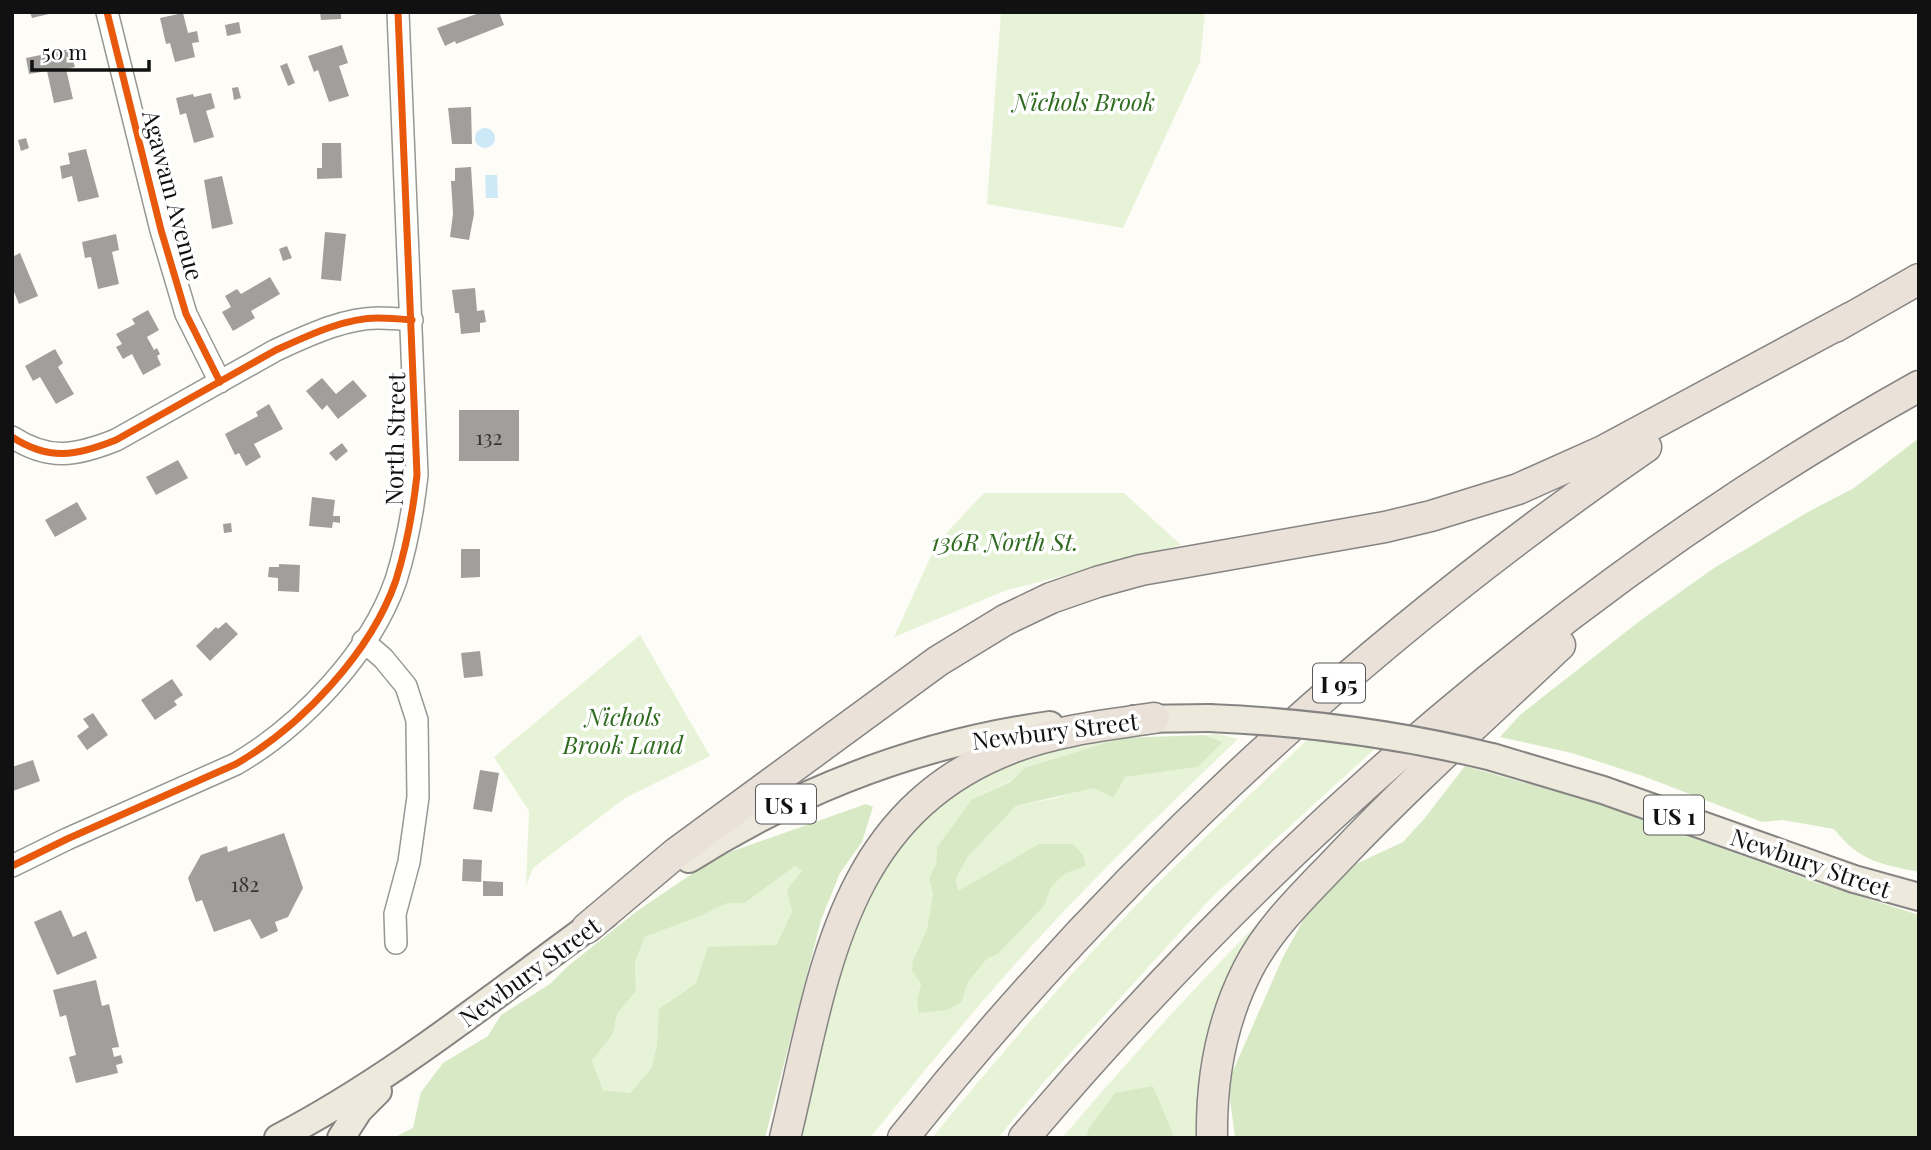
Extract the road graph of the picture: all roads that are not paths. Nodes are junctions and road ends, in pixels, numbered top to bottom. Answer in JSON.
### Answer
{"nodes":[{"id":1,"x":107,"y":12,"type":"edge"},
{"id":2,"x":398,"y":12,"type":"edge"},
{"id":3,"x":1919,"y":279,"type":"edge"},
{"id":4,"x":1852,"y":317,"type":"junction"},
{"id":5,"x":412,"y":320,"type":"junction"},
{"id":6,"x":220,"y":382,"type":"junction"},
{"id":7,"x":1919,"y":386,"type":"edge"},
{"id":8,"x":12,"y":437,"type":"edge"},
{"id":9,"x":1656,"y":553,"type":"junction"},
{"id":10,"x":363,"y":641,"type":"junction"},
{"id":11,"x":1154,"y":718,"type":"junction"},
{"id":12,"x":12,"y":866,"type":"edge"},
{"id":13,"x":1854,"y":879,"type":"junction"},
{"id":14,"x":1919,"y":897,"type":"edge"},
{"id":15,"x":1919,"y":903,"type":"edge"},
{"id":16,"x":586,"y":928,"type":"junction"},
{"id":17,"x":396,"y":943,"type":"dead end"},
{"id":18,"x":426,"y":1047,"type":"junction"},
{"id":19,"x":278,"y":1138,"type":"edge"},
{"id":20,"x":341,"y":1138,"type":"edge"},
{"id":21,"x":785,"y":1138,"type":"edge"},
{"id":22,"x":903,"y":1138,"type":"edge"},
{"id":23,"x":1024,"y":1138,"type":"edge"},
{"id":24,"x":1212,"y":1138,"type":"edge"}],
"edges":[{"from":1,"to":6,"type":"street","name":"Agawam Avenue"},
{"from":2,"to":5,"type":"street","name":"North Street"},
{"from":3,"to":4,"type":"highway","number":"I 95"},
{"from":4,"to":16,"type":"highway"},
{"from":4,"to":22,"type":"highway","number":"I 95"},
{"from":5,"to":6,"type":"street"},
{"from":5,"to":10,"type":"street","name":"North Street"},
{"from":6,"to":8,"type":"street"},
{"from":7,"to":9,"type":"highway"},
{"from":9,"to":23,"type":"highway"},
{"from":9,"to":24,"type":"highway"},
{"from":10,"to":12,"type":"street","name":"North Street"},
{"from":10,"to":17,"type":"street"},
{"from":11,"to":13,"type":"main road","name":"Newbury Street","number":"US 1","bridge":true},
{"from":11,"to":16,"type":"main road","name":"Newbury Street","number":"US 1"},
{"from":11,"to":21,"type":"highway"},
{"from":13,"to":14,"type":"main road","name":"Newbury Street","number":"US 1"},
{"from":13,"to":15,"type":"main road"},
{"from":16,"to":18,"type":"main road","name":"Newbury Street","number":"US 1"},
{"from":18,"to":19,"type":"main road","name":"Newbury Street","number":"US 1"},
{"from":18,"to":20,"type":"main road"}]}
